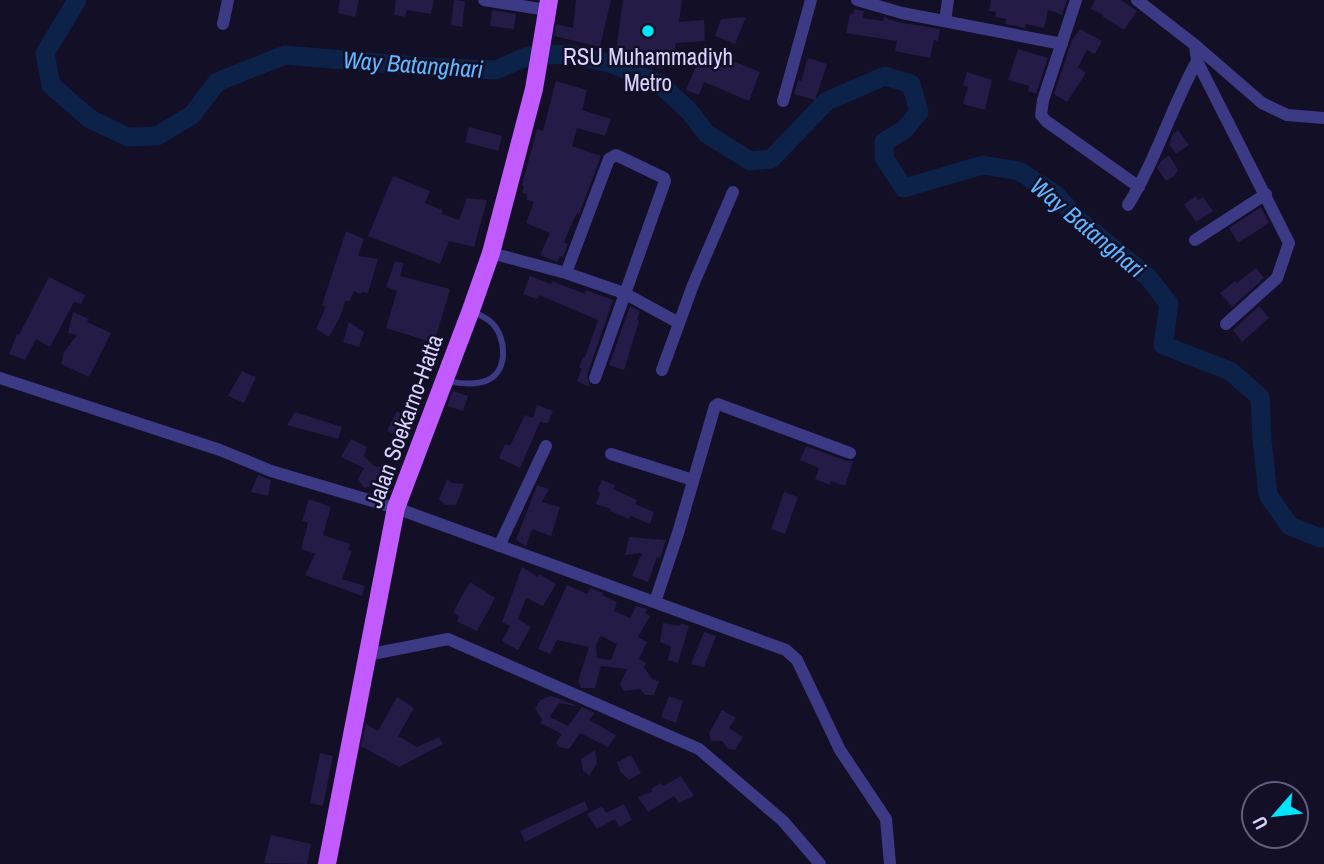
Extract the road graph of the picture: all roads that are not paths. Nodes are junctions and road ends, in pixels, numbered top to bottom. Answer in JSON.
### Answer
{"nodes":[{"id":1,"x":228,"y":0,"type":"edge"},
{"id":2,"x":484,"y":0,"type":"edge"},
{"id":3,"x":811,"y":0,"type":"edge"},
{"id":4,"x":857,"y":0,"type":"edge"},
{"id":5,"x":948,"y":0,"type":"edge"},
{"id":6,"x":1076,"y":0,"type":"edge"},
{"id":7,"x":1137,"y":0,"type":"edge"},
{"id":8,"x":548,"y":5,"type":"edge"},
{"id":9,"x":945,"y":21,"type":"junction"},
{"id":10,"x":223,"y":24,"type":"dead end"},
{"id":11,"x":1062,"y":44,"type":"junction"},
{"id":12,"x":1195,"y":45,"type":"junction"},
{"id":13,"x":1197,"y":61,"type":"junction"},
{"id":14,"x":783,"y":101,"type":"dead end"},
{"id":15,"x":1324,"y":118,"type":"edge"},
{"id":16,"x":1139,"y":187,"type":"junction"},
{"id":17,"x":733,"y":192,"type":"dead end"},
{"id":18,"x":1266,"y":194,"type":"junction"},
{"id":19,"x":1128,"y":205,"type":"dead end"},
{"id":20,"x":1195,"y":240,"type":"dead end"},
{"id":21,"x":491,"y":253,"type":"junction"},
{"id":22,"x":566,"y":273,"type":"junction"},
{"id":23,"x":624,"y":293,"type":"junction"},
{"id":24,"x":471,"y":310,"type":"junction"},
{"id":25,"x":679,"y":323,"type":"junction"},
{"id":26,"x":1226,"y":324,"type":"dead end"},
{"id":27,"x":662,"y":369,"type":"dead end"},
{"id":28,"x":595,"y":378,"type":"dead end"},
{"id":29,"x":0,"y":379,"type":"edge"},
{"id":30,"x":443,"y":381,"type":"junction"},
{"id":31,"x":545,"y":446,"type":"dead end"},
{"id":32,"x":850,"y":453,"type":"dead end"},
{"id":33,"x":611,"y":454,"type":"dead end"},
{"id":34,"x":693,"y":480,"type":"junction"},
{"id":35,"x":396,"y":508,"type":"junction"},
{"id":36,"x":499,"y":547,"type":"junction"},
{"id":37,"x":655,"y":602,"type":"junction"},
{"id":38,"x":368,"y":655,"type":"junction"},
{"id":39,"x":327,"y":864,"type":"edge"},
{"id":40,"x":820,"y":864,"type":"edge"},
{"id":41,"x":890,"y":864,"type":"edge"}],
"edges":[{"from":1,"to":10,"type":"street"},
{"from":2,"to":8,"type":"street"},
{"from":3,"to":14,"type":"street"},
{"from":4,"to":9,"type":"street"},
{"from":5,"to":9,"type":"street"},
{"from":6,"to":11,"type":"street"},
{"from":7,"to":12,"type":"street"},
{"from":8,"to":21,"type":"main road","name":"Jalan Soekarno-Hatta"},
{"from":9,"to":11,"type":"street"},
{"from":11,"to":16,"type":"street"},
{"from":12,"to":13,"type":"street"},
{"from":12,"to":15,"type":"street"},
{"from":13,"to":16,"type":"street"},
{"from":13,"to":18,"type":"street"},
{"from":16,"to":19,"type":"street"},
{"from":17,"to":25,"type":"street"},
{"from":18,"to":20,"type":"street"},
{"from":18,"to":26,"type":"street"},
{"from":21,"to":22,"type":"street"},
{"from":21,"to":24,"type":"main road","name":"Jalan Soekarno-Hatta"},
{"from":22,"to":23,"type":"street"},
{"from":22,"to":23,"type":"street"},
{"from":23,"to":25,"type":"street"},
{"from":23,"to":28,"type":"street"},
{"from":24,"to":30,"type":"main road","name":"Jalan Soekarno-Hatta"},
{"from":24,"to":30,"type":"lane"},
{"from":25,"to":27,"type":"street"},
{"from":29,"to":35,"type":"street"},
{"from":30,"to":35,"type":"main road","name":"Jalan Soekarno-Hatta"},
{"from":31,"to":36,"type":"street"},
{"from":32,"to":34,"type":"street"},
{"from":33,"to":34,"type":"street"},
{"from":34,"to":37,"type":"street"},
{"from":35,"to":36,"type":"street"},
{"from":35,"to":38,"type":"main road","name":"Jalan Soekarno-Hatta"},
{"from":36,"to":37,"type":"street"},
{"from":37,"to":41,"type":"street"},
{"from":38,"to":39,"type":"main road","name":"Jalan Soekarno-Hatta"},
{"from":38,"to":40,"type":"street"}]}
